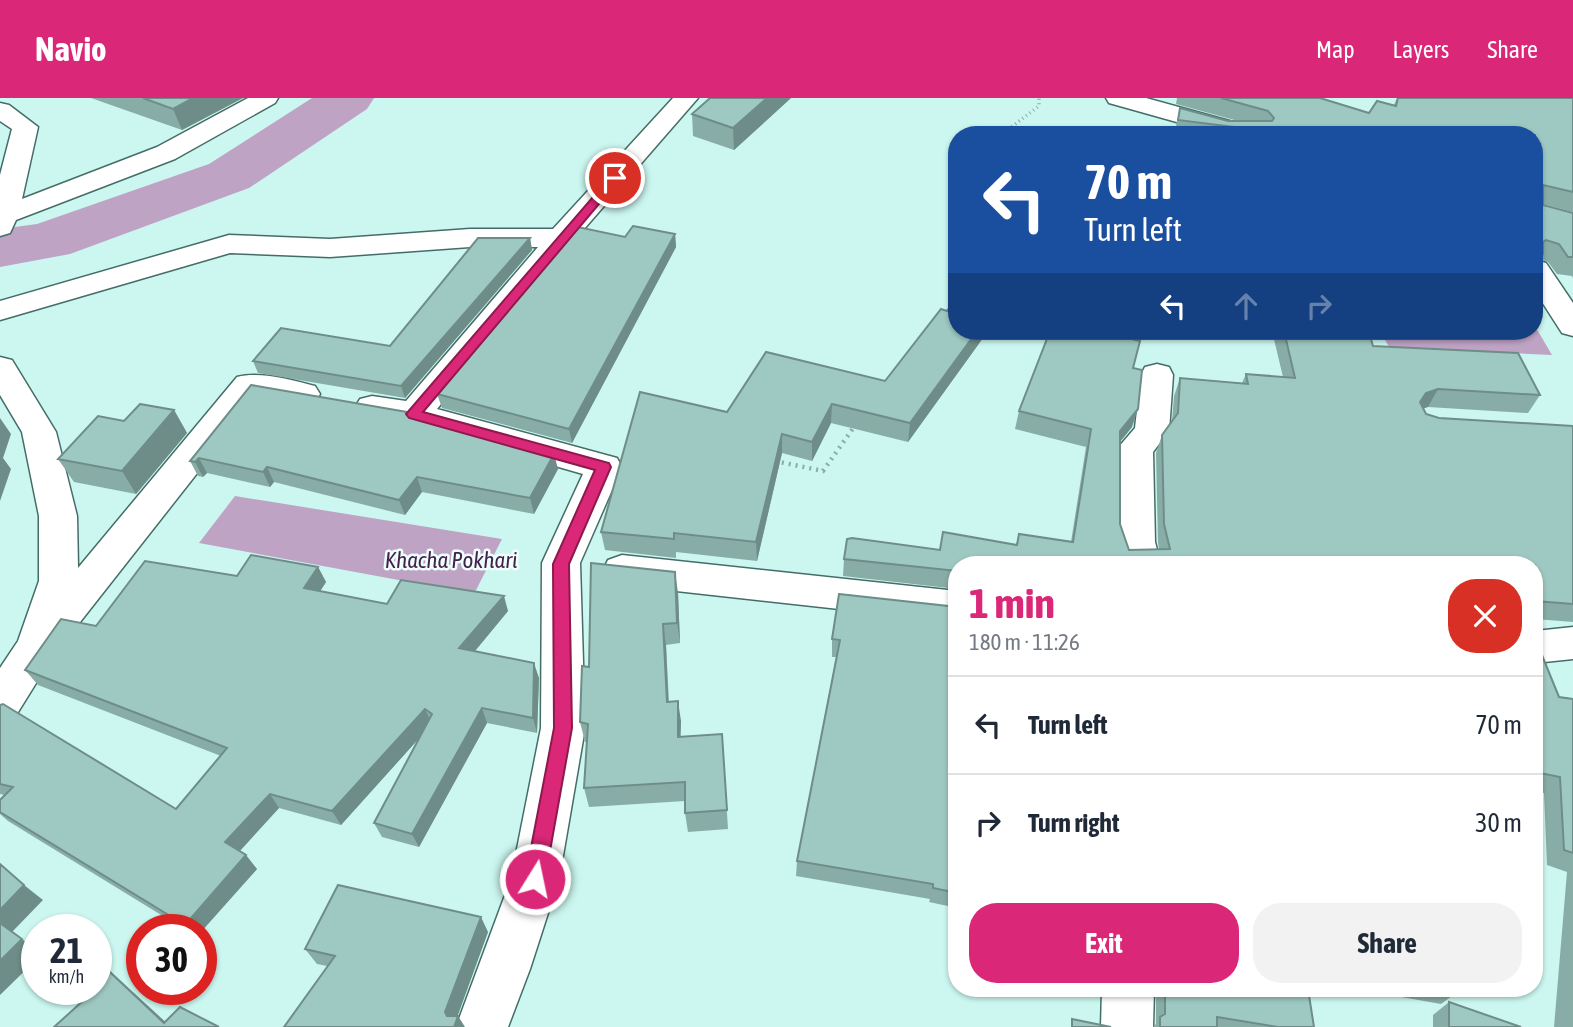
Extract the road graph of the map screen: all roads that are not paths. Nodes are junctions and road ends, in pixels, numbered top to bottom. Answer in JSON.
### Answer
{"nodes":[{"id":1,"x":266,"y":98,"type":"edge"},
{"id":2,"x":687,"y":98,"type":"edge"},
{"id":3,"x":1118,"y":98,"type":"edge"},
{"id":4,"x":0,"y":110,"type":"edge"},
{"id":5,"x":1221,"y":126,"type":"edge"},
{"id":6,"x":1,"y":219,"type":"edge"},
{"id":7,"x":561,"y":238,"type":"junction"},
{"id":8,"x":1543,"y":281,"type":"edge"},
{"id":9,"x":0,"y":311,"type":"edge"},
{"id":10,"x":1573,"y":326,"type":"edge"},
{"id":11,"x":0,"y":366,"type":"edge"},
{"id":12,"x":1157,"y":375,"type":"dead end"},
{"id":13,"x":414,"y":414,"type":"junction"},
{"id":14,"x":1140,"y":556,"type":"edge"},
{"id":15,"x":561,"y":564,"type":"junction"},
{"id":16,"x":948,"y":606,"type":"edge"},
{"id":17,"x":1573,"y":643,"type":"edge"},
{"id":18,"x":1543,"y":646,"type":"edge"},
{"id":19,"x":36,"y":647,"type":"junction"},
{"id":20,"x":0,"y":704,"type":"edge"},
{"id":21,"x":1128,"y":997,"type":"edge"},
{"id":22,"x":482,"y":1027,"type":"edge"},
{"id":23,"x":1127,"y":1027,"type":"edge"}],
"edges":[{"from":1,"to":6,"type":"street"},
{"from":2,"to":7,"type":"street"},
{"from":3,"to":5,"type":"street"},
{"from":4,"to":6,"type":"street"},
{"from":7,"to":9,"type":"street"},
{"from":7,"to":13,"type":"street"},
{"from":8,"to":10,"type":"street"},
{"from":11,"to":19,"type":"street"},
{"from":12,"to":14,"type":"street"},
{"from":13,"to":15,"type":"street"},
{"from":13,"to":19,"type":"street"},
{"from":15,"to":16,"type":"street"},
{"from":15,"to":22,"type":"street"},
{"from":17,"to":18,"type":"street"},
{"from":19,"to":20,"type":"street"},
{"from":21,"to":23,"type":"street"}]}
